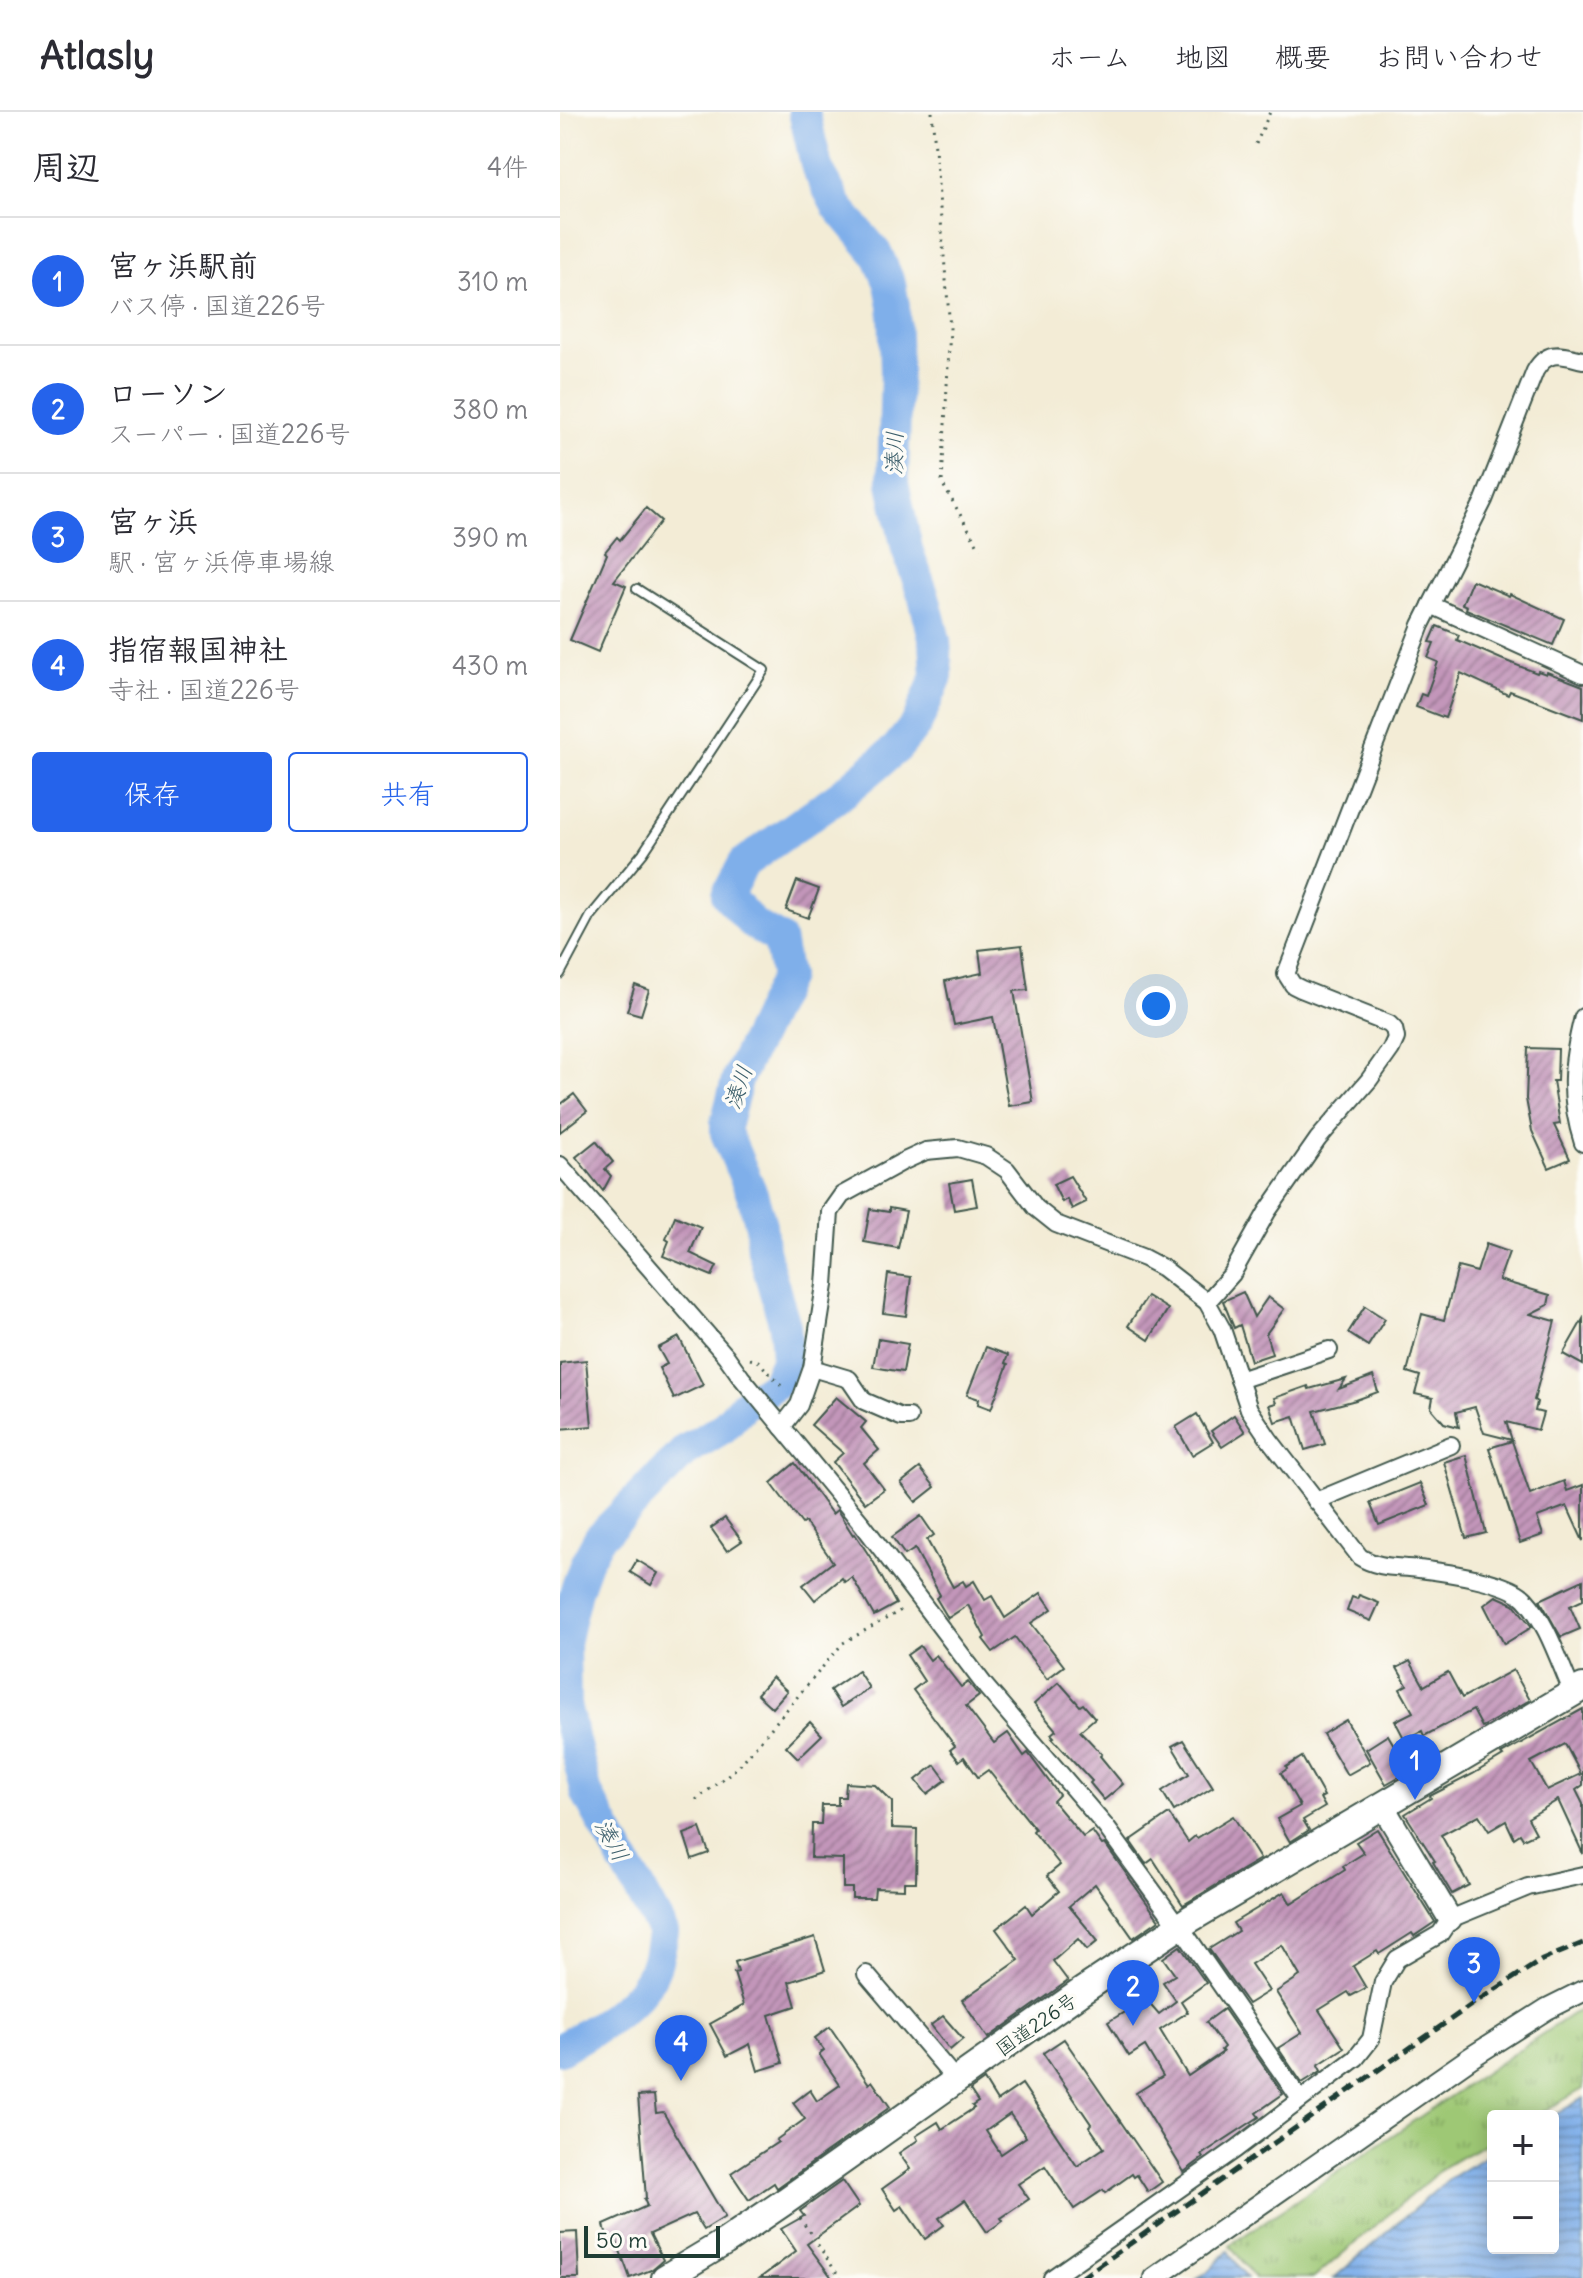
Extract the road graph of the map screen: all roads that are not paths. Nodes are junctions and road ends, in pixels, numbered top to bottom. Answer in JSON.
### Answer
{"nodes":[{"id":1,"x":1583,"y":360,"type":"edge"},
{"id":2,"x":637,"y":589,"type":"dead end"},
{"id":3,"x":1431,"y":605,"type":"junction"},
{"id":4,"x":1583,"y":674,"type":"edge"},
{"id":5,"x":560,"y":974,"type":"edge"},
{"id":6,"x":1583,"y":1017,"type":"edge"},
{"id":7,"x":1583,"y":1143,"type":"edge"},
{"id":8,"x":560,"y":1165,"type":"edge"},
{"id":9,"x":1207,"y":1302,"type":"junction"},
{"id":10,"x":1329,"y":1350,"type":"dead end"},
{"id":11,"x":812,"y":1368,"type":"junction"},
{"id":12,"x":1239,"y":1380,"type":"junction"},
{"id":13,"x":909,"y":1417,"type":"dead end"},
{"id":14,"x":778,"y":1421,"type":"junction"},
{"id":15,"x":1451,"y":1445,"type":"dead end"},
{"id":16,"x":1316,"y":1501,"type":"junction"},
{"id":17,"x":1578,"y":1690,"type":"edge"},
{"id":18,"x":1382,"y":1805,"type":"junction"},
{"id":19,"x":1583,"y":1875,"type":"edge"},
{"id":20,"x":1450,"y":1919,"type":"junction"},
{"id":21,"x":1180,"y":1926,"type":"junction"},
{"id":22,"x":866,"y":1974,"type":"dead end"},
{"id":23,"x":1583,"y":1991,"type":"edge"},
{"id":24,"x":956,"y":2080,"type":"junction"},
{"id":25,"x":1300,"y":2099,"type":"junction"},
{"id":26,"x":665,"y":2278,"type":"edge"},
{"id":27,"x":1052,"y":2278,"type":"edge"},
{"id":28,"x":1154,"y":2278,"type":"edge"}],
"edges":[{"from":1,"to":3,"type":"street"},
{"from":2,"to":5,"type":"lane"},
{"from":3,"to":4,"type":"street"},
{"from":3,"to":9,"type":"street"},
{"from":6,"to":7,"type":"street"},
{"from":8,"to":14,"type":"street"},
{"from":9,"to":11,"type":"street"},
{"from":9,"to":12,"type":"street"},
{"from":10,"to":12,"type":"street"},
{"from":11,"to":13,"type":"street"},
{"from":11,"to":14,"type":"street"},
{"from":12,"to":16,"type":"street"},
{"from":14,"to":21,"type":"street"},
{"from":15,"to":16,"type":"street"},
{"from":16,"to":17,"type":"street"},
{"from":17,"to":18,"type":"highway","name":"国道226号"},
{"from":18,"to":20,"type":"main road"},
{"from":18,"to":21,"type":"highway","name":"国道226号"},
{"from":19,"to":20,"type":"street"},
{"from":20,"to":25,"type":"street"},
{"from":21,"to":24,"type":"highway","name":"国道226号"},
{"from":21,"to":25,"type":"street"},
{"from":22,"to":24,"type":"street"},
{"from":23,"to":28,"type":"street"},
{"from":24,"to":26,"type":"highway","name":"国道226号"},
{"from":25,"to":27,"type":"street"}]}
